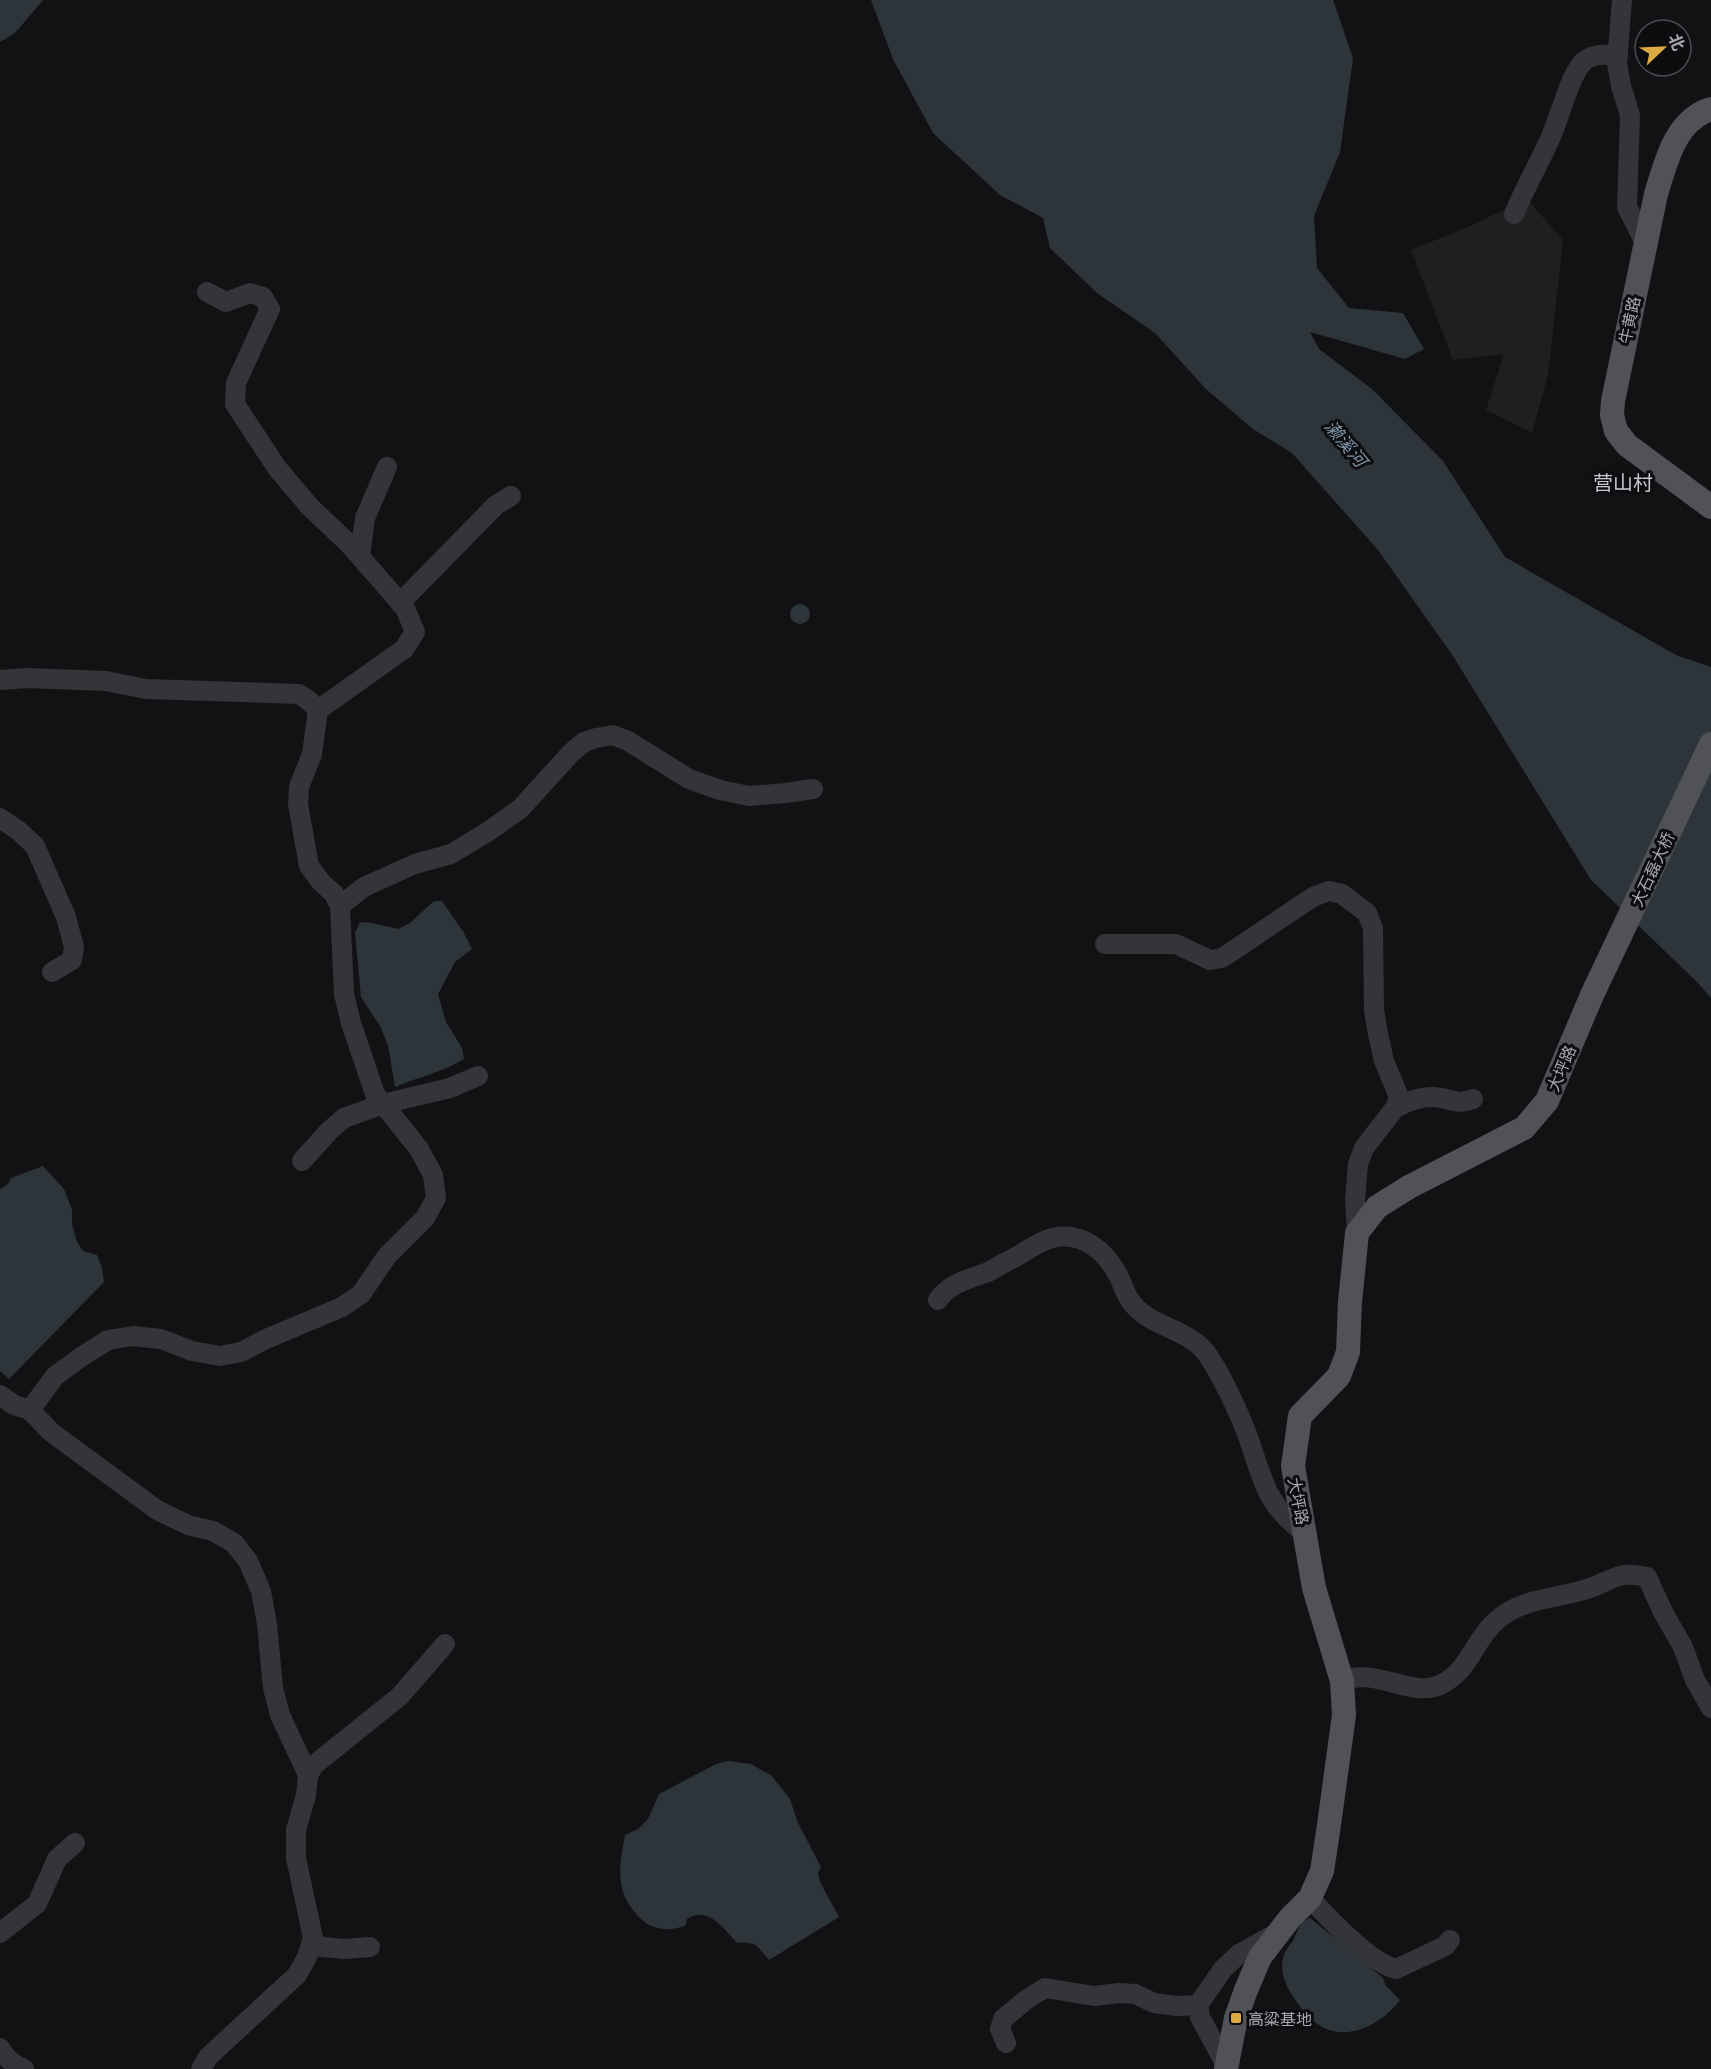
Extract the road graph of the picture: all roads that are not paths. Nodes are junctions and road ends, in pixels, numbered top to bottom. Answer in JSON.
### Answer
{"nodes":[{"id":1,"x":1622,"y":0,"type":"edge"},
{"id":2,"x":1618,"y":55,"type":"junction"},
{"id":3,"x":1711,"y":109,"type":"edge"},
{"id":4,"x":1514,"y":214,"type":"dead end"},
{"id":5,"x":1645,"y":243,"type":"junction"},
{"id":6,"x":207,"y":292,"type":"dead end"},
{"id":7,"x":387,"y":467,"type":"dead end"},
{"id":8,"x":511,"y":496,"type":"dead end"},
{"id":9,"x":1711,"y":507,"type":"edge"},
{"id":10,"x":360,"y":556,"type":"junction"},
{"id":11,"x":400,"y":603,"type":"junction"},
{"id":12,"x":0,"y":680,"type":"edge"},
{"id":13,"x":318,"y":710,"type":"junction"},
{"id":14,"x":1711,"y":744,"type":"edge"},
{"id":15,"x":813,"y":789,"type":"dead end"},
{"id":16,"x":0,"y":818,"type":"edge"},
{"id":17,"x":340,"y":906,"type":"junction"},
{"id":18,"x":1105,"y":944,"type":"dead end"},
{"id":19,"x":52,"y":972,"type":"dead end"},
{"id":20,"x":1592,"y":994,"type":"joint"},
{"id":21,"x":478,"y":1076,"type":"dead end"},
{"id":22,"x":1473,"y":1099,"type":"dead end"},
{"id":23,"x":383,"y":1104,"type":"junction"},
{"id":24,"x":1395,"y":1108,"type":"junction"},
{"id":25,"x":302,"y":1161,"type":"dead end"},
{"id":26,"x":1357,"y":1233,"type":"junction"},
{"id":27,"x":938,"y":1300,"type":"dead end"},
{"id":28,"x":0,"y":1395,"type":"edge"},
{"id":29,"x":30,"y":1410,"type":"junction"},
{"id":30,"x":1305,"y":1533,"type":"junction"},
{"id":31,"x":445,"y":1644,"type":"dead end"},
{"id":32,"x":1342,"y":1681,"type":"junction"},
{"id":33,"x":1711,"y":1708,"type":"edge"},
{"id":34,"x":308,"y":1775,"type":"junction"},
{"id":35,"x":75,"y":1843,"type":"dead end"},
{"id":36,"x":1310,"y":1898,"type":"junction"},
{"id":37,"x":1280,"y":1932,"type":"junction"},
{"id":38,"x":0,"y":1933,"type":"edge"},
{"id":39,"x":1450,"y":1941,"type":"dead end"},
{"id":40,"x":310,"y":1946,"type":"junction"},
{"id":41,"x":370,"y":1947,"type":"dead end"},
{"id":42,"x":1198,"y":2005,"type":"junction"},
{"id":43,"x":1006,"y":2043,"type":"dead end"},
{"id":44,"x":0,"y":2048,"type":"edge"},
{"id":45,"x":1226,"y":2067,"type":"edge"},
{"id":46,"x":24,"y":2069,"type":"edge"},
{"id":47,"x":201,"y":2069,"type":"edge"}],
"edges":[{"from":1,"to":2,"type":"street"},
{"from":2,"to":4,"type":"street"},
{"from":2,"to":5,"type":"street"},
{"from":3,"to":5,"type":"main road","name":"牛黄路"},
{"from":5,"to":9,"type":"main road","name":"牛黄路"},
{"from":6,"to":10,"type":"street"},
{"from":7,"to":10,"type":"street"},
{"from":8,"to":11,"type":"street"},
{"from":10,"to":11,"type":"street"},
{"from":11,"to":13,"type":"street"},
{"from":12,"to":13,"type":"street"},
{"from":13,"to":17,"type":"street"},
{"from":14,"to":20,"type":"main road","name":"大石磊大桥"},
{"from":15,"to":17,"type":"street"},
{"from":16,"to":19,"type":"street"},
{"from":17,"to":23,"type":"street"},
{"from":18,"to":24,"type":"street"},
{"from":20,"to":26,"type":"main road","name":"大坪路"},
{"from":21,"to":23,"type":"street"},
{"from":22,"to":24,"type":"street"},
{"from":23,"to":25,"type":"street"},
{"from":23,"to":29,"type":"street"},
{"from":24,"to":26,"type":"street"},
{"from":26,"to":30,"type":"main road","name":"大坪路"},
{"from":27,"to":30,"type":"street"},
{"from":28,"to":29,"type":"street"},
{"from":29,"to":34,"type":"street"},
{"from":30,"to":32,"type":"main road","name":"大坪路"},
{"from":31,"to":34,"type":"street"},
{"from":32,"to":33,"type":"street"},
{"from":32,"to":36,"type":"main road","name":"大坪路"},
{"from":34,"to":40,"type":"street"},
{"from":35,"to":38,"type":"street"},
{"from":36,"to":37,"type":"main road","name":"大坪路"},
{"from":36,"to":39,"type":"street"},
{"from":37,"to":42,"type":"street"},
{"from":37,"to":45,"type":"main road","name":"大坪路"},
{"from":40,"to":41,"type":"street"},
{"from":40,"to":47,"type":"street"},
{"from":42,"to":43,"type":"street"},
{"from":42,"to":45,"type":"street"},
{"from":44,"to":46,"type":"street"}]}
